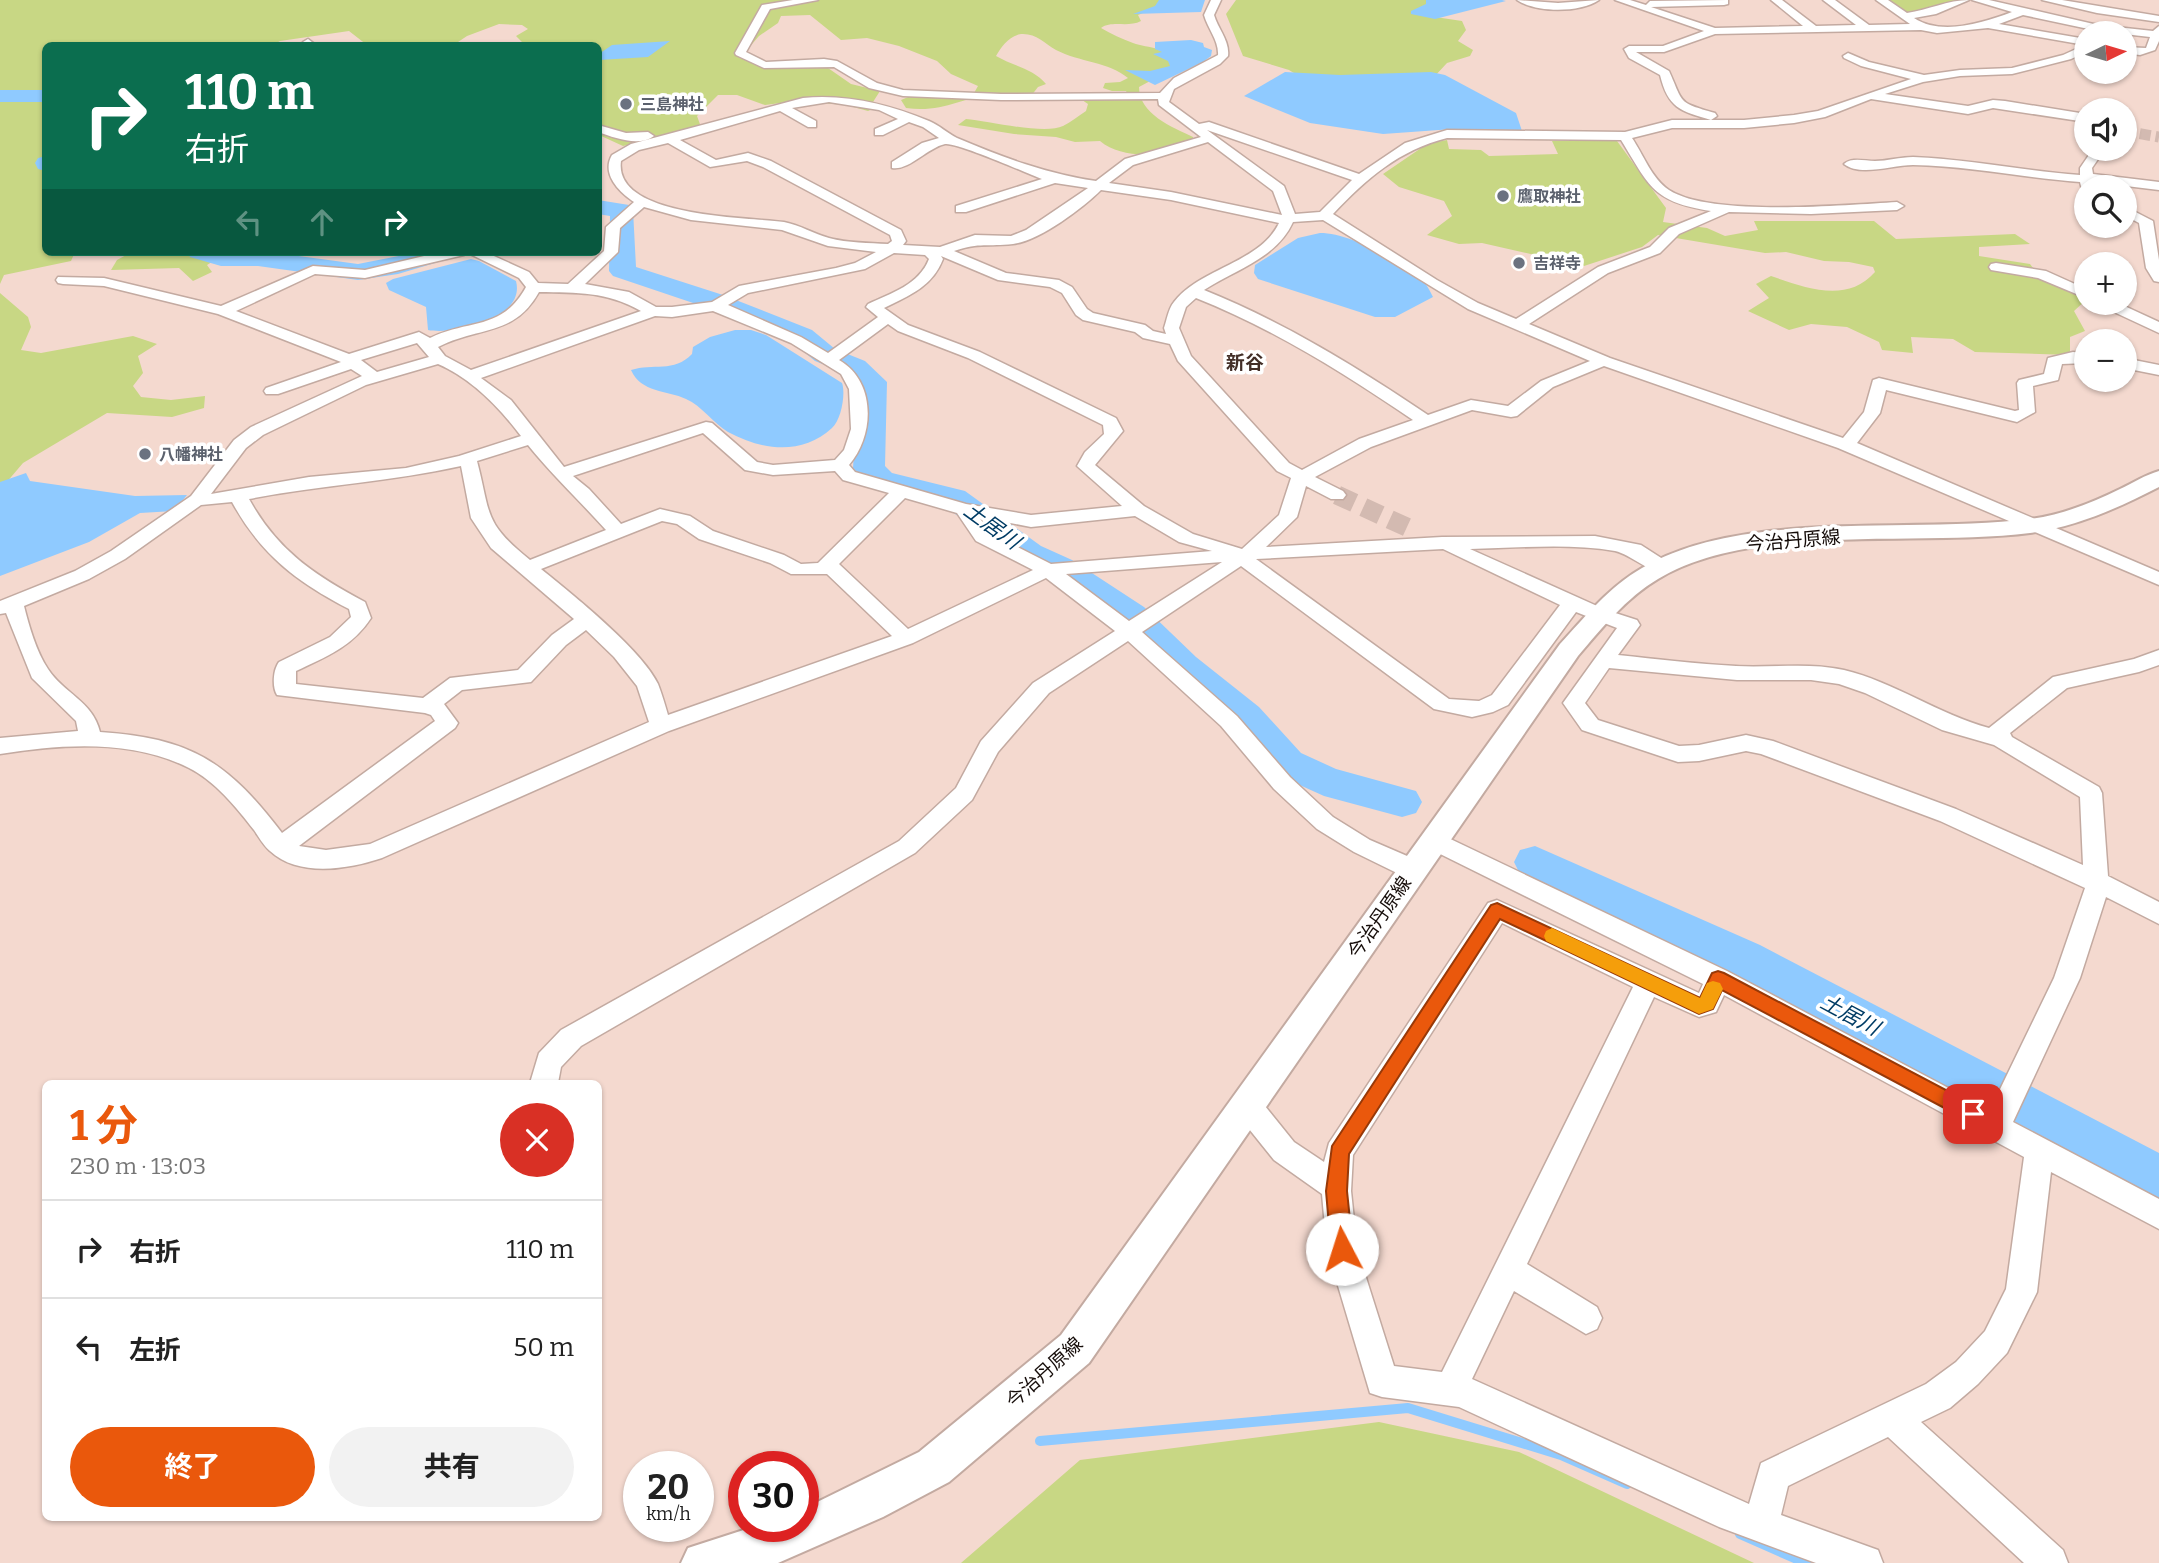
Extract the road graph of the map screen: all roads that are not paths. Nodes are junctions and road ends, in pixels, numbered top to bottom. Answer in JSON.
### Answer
{"nodes":[{"id":1,"x":813,"y":0,"type":"edge"},
{"id":2,"x":1216,"y":0,"type":"edge"},
{"id":3,"x":1522,"y":0,"type":"edge"},
{"id":4,"x":1594,"y":0,"type":"edge"},
{"id":5,"x":1620,"y":0,"type":"edge"},
{"id":6,"x":1776,"y":0,"type":"edge"},
{"id":7,"x":1828,"y":0,"type":"edge"},
{"id":8,"x":1881,"y":0,"type":"edge"},
{"id":9,"x":1964,"y":0,"type":"edge"},
{"id":10,"x":1977,"y":0,"type":"edge"},
{"id":11,"x":2048,"y":0,"type":"edge"},
{"id":12,"x":2091,"y":0,"type":"edge"},
{"id":13,"x":1633,"y":4,"type":"junction"},
{"id":14,"x":1730,"y":7,"type":"edge"},
{"id":15,"x":2022,"y":12,"type":"junction"},
{"id":16,"x":1905,"y":16,"type":"junction"},
{"id":17,"x":2155,"y":18,"type":"edge"},
{"id":18,"x":1988,"y":25,"type":"junction"},
{"id":19,"x":1921,"y":27,"type":"junction"},
{"id":20,"x":1867,"y":28,"type":"junction"},
{"id":21,"x":1812,"y":29,"type":"junction"},
{"id":22,"x":1757,"y":30,"type":"junction"},
{"id":23,"x":2158,"y":30,"type":"edge"},
{"id":24,"x":1714,"y":31,"type":"junction"},
{"id":25,"x":2074,"y":40,"type":"edge"},
{"id":26,"x":2137,"y":52,"type":"edge"},
{"id":27,"x":2074,"y":54,"type":"edge"},
{"id":28,"x":2137,"y":54,"type":"edge"},
{"id":29,"x":1848,"y":56,"type":"dead end"},
{"id":30,"x":2159,"y":57,"type":"edge"},
{"id":31,"x":1924,"y":79,"type":"junction"},
{"id":32,"x":1870,"y":95,"type":"junction"},
{"id":33,"x":1163,"y":96,"type":"junction"},
{"id":34,"x":780,"y":106,"type":"junction"},
{"id":35,"x":2074,"y":116,"type":"edge"},
{"id":36,"x":907,"y":119,"type":"junction"},
{"id":37,"x":1184,"y":121,"type":"junction"},
{"id":38,"x":1718,"y":123,"type":"junction"},
{"id":39,"x":812,"y":124,"type":"dead end"},
{"id":40,"x":602,"y":129,"type":"edge"},
{"id":41,"x":879,"y":132,"type":"dead end"},
{"id":42,"x":1625,"y":136,"type":"junction"},
{"id":43,"x":1209,"y":138,"type":"junction"},
{"id":44,"x":670,"y":139,"type":"junction"},
{"id":45,"x":949,"y":139,"type":"junction"},
{"id":46,"x":1850,"y":164,"type":"dead end"},
{"id":47,"x":897,"y":165,"type":"dead end"},
{"id":48,"x":1358,"y":178,"type":"junction"},
{"id":49,"x":1054,"y":179,"type":"junction"},
{"id":50,"x":2074,"y":180,"type":"edge"},
{"id":51,"x":2137,"y":184,"type":"edge"},
{"id":52,"x":1100,"y":185,"type":"junction"},
{"id":53,"x":2159,"y":186,"type":"edge"},
{"id":54,"x":639,"y":205,"type":"junction"},
{"id":55,"x":1897,"y":206,"type":"dead end"},
{"id":56,"x":961,"y":209,"type":"dead end"},
{"id":57,"x":1725,"y":209,"type":"junction"},
{"id":58,"x":1324,"y":216,"type":"junction"},
{"id":59,"x":2137,"y":216,"type":"edge"},
{"id":60,"x":1289,"y":217,"type":"junction"},
{"id":61,"x":892,"y":249,"type":"junction"},
{"id":62,"x":935,"y":251,"type":"junction"},
{"id":63,"x":442,"y":256,"type":"edge"},
{"id":64,"x":482,"y":256,"type":"edge"},
{"id":65,"x":1996,"y":267,"type":"dead end"},
{"id":66,"x":2159,"y":278,"type":"edge"},
{"id":67,"x":63,"y":280,"type":"dead end"},
{"id":68,"x":534,"y":287,"type":"junction"},
{"id":69,"x":572,"y":288,"type":"junction"},
{"id":70,"x":2074,"y":289,"type":"edge"},
{"id":71,"x":1194,"y":291,"type":"junction"},
{"id":72,"x":715,"y":307,"type":"junction"},
{"id":73,"x":223,"y":311,"type":"junction"},
{"id":74,"x":653,"y":311,"type":"junction"},
{"id":75,"x":2131,"y":315,"type":"edge"},
{"id":76,"x":888,"y":317,"type":"junction"},
{"id":77,"x":1518,"y":324,"type":"junction"},
{"id":78,"x":2159,"y":328,"type":"edge"},
{"id":79,"x":867,"y":332,"type":"joint"},
{"id":80,"x":1172,"y":340,"type":"junction"},
{"id":81,"x":434,"y":352,"type":"junction"},
{"id":82,"x":2074,"y":357,"type":"edge"},
{"id":83,"x":353,"y":360,"type":"junction"},
{"id":84,"x":828,"y":360,"type":"junction"},
{"id":85,"x":1604,"y":361,"type":"junction"},
{"id":86,"x":2137,"y":366,"type":"edge"},
{"id":87,"x":2159,"y":370,"type":"edge"},
{"id":88,"x":470,"y":376,"type":"junction"},
{"id":89,"x":374,"y":378,"type":"junction"},
{"id":90,"x":272,"y":391,"type":"dead end"},
{"id":91,"x":1426,"y":421,"type":"junction"},
{"id":92,"x":531,"y":438,"type":"junction"},
{"id":93,"x":1847,"y":445,"type":"junction"},
{"id":94,"x":464,"y":460,"type":"junction"},
{"id":95,"x":840,"y":465,"type":"junction"},
{"id":96,"x":560,"y":474,"type":"junction"},
{"id":97,"x":1300,"y":478,"type":"junction"},
{"id":98,"x":2159,"y":478,"type":"edge"},
{"id":99,"x":902,"y":491,"type":"junction"},
{"id":100,"x":1337,"y":495,"type":"tunnel mouth"},
{"id":101,"x":238,"y":496,"type":"junction"},
{"id":102,"x":197,"y":500,"type":"junction"},
{"id":103,"x":964,"y":509,"type":"junction"},
{"id":104,"x":1138,"y":510,"type":"junction"},
{"id":105,"x":2034,"y":526,"type":"junction"},
{"id":106,"x":1413,"y":530,"type":"tunnel mouth"},
{"id":107,"x":618,"y":532,"type":"junction"},
{"id":108,"x":1442,"y":543,"type":"junction"},
{"id":109,"x":1244,"y":556,"type":"junction"},
{"id":110,"x":1662,"y":567,"type":"junction"},
{"id":111,"x":527,"y":568,"type":"junction"},
{"id":112,"x":824,"y":568,"type":"junction"},
{"id":113,"x":1048,"y":570,"type":"junction"},
{"id":114,"x":2159,"y":579,"type":"edge"},
{"id":115,"x":7,"y":605,"type":"edge"},
{"id":116,"x":1585,"y":609,"type":"junction"},
{"id":117,"x":587,"y":620,"type":"junction"},
{"id":118,"x":1130,"y":632,"type":"junction"},
{"id":119,"x":906,"y":638,"type":"junction"},
{"id":120,"x":2159,"y":657,"type":"edge"},
{"id":121,"x":1603,"y":661,"type":"junction"},
{"id":122,"x":426,"y":706,"type":"junction"},
{"id":123,"x":661,"y":726,"type":"junction"},
{"id":124,"x":91,"y":739,"type":"junction"},
{"id":125,"x":2001,"y":739,"type":"junction"},
{"id":126,"x":0,"y":746,"type":"edge"},
{"id":127,"x":1434,"y":841,"type":"junction"},
{"id":128,"x":281,"y":847,"type":"junction"},
{"id":129,"x":1412,"y":869,"type":"junction"},
{"id":130,"x":2096,"y":881,"type":"junction"},
{"id":131,"x":2159,"y":914,"type":"edge"},
{"id":132,"x":1718,"y":979,"type":"junction"},
{"id":133,"x":1649,"y":981,"type":"junction"},
{"id":134,"x":545,"y":1080,"type":"edge"},
{"id":135,"x":1247,"y":1105,"type":"junction"},
{"id":136,"x":2000,"y":1119,"type":"junction"},
{"id":137,"x":2039,"y":1149,"type":"junction"},
{"id":138,"x":1336,"y":1187,"type":"junction"},
{"id":139,"x":2159,"y":1215,"type":"edge"},
{"id":140,"x":1508,"y":1269,"type":"junction"},
{"id":141,"x":1586,"y":1318,"type":"dead end"},
{"id":142,"x":1450,"y":1390,"type":"junction"},
{"id":143,"x":1892,"y":1418,"type":"junction"},
{"id":144,"x":1761,"y":1525,"type":"junction"},
{"id":145,"x":703,"y":1563,"type":"edge"},
{"id":146,"x":1865,"y":1563,"type":"edge"},
{"id":147,"x":2050,"y":1563,"type":"edge"}],
"edges":[{"from":1,"to":33,"type":"street"},
{"from":2,"to":33,"type":"street"},
{"from":3,"to":4,"type":"street"},
{"from":5,"to":13,"type":"street"},
{"from":6,"to":21,"type":"street"},
{"from":7,"to":20,"type":"street"},
{"from":8,"to":16,"type":"street"},
{"from":9,"to":16,"type":"street"},
{"from":10,"to":15,"type":"street"},
{"from":11,"to":17,"type":"street"},
{"from":12,"to":17,"type":"street"},
{"from":13,"to":14,"type":"street"},
{"from":13,"to":24,"type":"street"},
{"from":14,"to":22,"type":"street"},
{"from":15,"to":18,"type":"street"},
{"from":15,"to":23,"type":"street"},
{"from":16,"to":19,"type":"street"},
{"from":17,"to":23,"type":"street"},
{"from":18,"to":19,"type":"street"},
{"from":18,"to":25,"type":"street"},
{"from":19,"to":20,"type":"street"},
{"from":20,"to":21,"type":"street"},
{"from":21,"to":22,"type":"street"},
{"from":22,"to":24,"type":"street"},
{"from":23,"to":26,"type":"street"},
{"from":24,"to":38,"type":"street"},
{"from":27,"to":31,"type":"street"},
{"from":28,"to":30,"type":"street"},
{"from":29,"to":31,"type":"street"},
{"from":31,"to":32,"type":"street"},
{"from":32,"to":35,"type":"street"},
{"from":32,"to":38,"type":"street"},
{"from":33,"to":37,"type":"street"},
{"from":34,"to":36,"type":"street"},
{"from":34,"to":39,"type":"street"},
{"from":34,"to":44,"type":"street"},
{"from":36,"to":41,"type":"street"},
{"from":36,"to":45,"type":"street"},
{"from":37,"to":43,"type":"street"},
{"from":37,"to":48,"type":"street"},
{"from":38,"to":42,"type":"street"},
{"from":40,"to":44,"type":"street"},
{"from":42,"to":48,"type":"street"},
{"from":42,"to":57,"type":"street"},
{"from":43,"to":52,"type":"street"},
{"from":43,"to":60,"type":"street"},
{"from":44,"to":54,"type":"street"},
{"from":44,"to":61,"type":"street"},
{"from":45,"to":47,"type":"street"},
{"from":45,"to":49,"type":"street"},
{"from":46,"to":50,"type":"street"},
{"from":48,"to":58,"type":"street"},
{"from":49,"to":52,"type":"street"},
{"from":49,"to":56,"type":"street"},
{"from":51,"to":53,"type":"street"},
{"from":52,"to":60,"type":"street"},
{"from":52,"to":62,"type":"street"},
{"from":54,"to":61,"type":"street"},
{"from":54,"to":69,"type":"street"},
{"from":55,"to":57,"type":"street"},
{"from":57,"to":77,"type":"street"},
{"from":58,"to":60,"type":"street"},
{"from":58,"to":77,"type":"street"},
{"from":59,"to":66,"type":"street"},
{"from":60,"to":71,"type":"street"},
{"from":61,"to":62,"type":"street"},
{"from":61,"to":72,"type":"street"},
{"from":62,"to":76,"type":"street"},
{"from":62,"to":80,"type":"street"},
{"from":63,"to":73,"type":"street"},
{"from":64,"to":68,"type":"street"},
{"from":65,"to":70,"type":"street"},
{"from":67,"to":73,"type":"street"},
{"from":68,"to":69,"type":"street"},
{"from":68,"to":81,"type":"street"},
{"from":69,"to":74,"type":"street"},
{"from":71,"to":80,"type":"street"},
{"from":71,"to":91,"type":"street"},
{"from":72,"to":74,"type":"street"},
{"from":72,"to":84,"type":"street"},
{"from":73,"to":83,"type":"street"},
{"from":74,"to":88,"type":"street"},
{"from":75,"to":78,"type":"street"},
{"from":76,"to":79,"type":"street"},
{"from":76,"to":104,"type":"street"},
{"from":77,"to":85,"type":"street"},
{"from":79,"to":84,"type":"street"},
{"from":80,"to":97,"type":"street"},
{"from":81,"to":83,"type":"street"},
{"from":81,"to":88,"type":"street"},
{"from":81,"to":89,"type":"street"},
{"from":82,"to":93,"type":"street"},
{"from":83,"to":89,"type":"street"},
{"from":83,"to":90,"type":"street"},
{"from":84,"to":95,"type":"street"},
{"from":85,"to":91,"type":"street"},
{"from":85,"to":93,"type":"street"},
{"from":86,"to":87,"type":"street"},
{"from":88,"to":92,"type":"street"},
{"from":89,"to":102,"type":"street"},
{"from":91,"to":97,"type":"street"},
{"from":92,"to":94,"type":"street"},
{"from":92,"to":96,"type":"street"},
{"from":93,"to":105,"type":"street"},
{"from":94,"to":101,"type":"street"},
{"from":94,"to":111,"type":"street"},
{"from":95,"to":96,"type":"street"},
{"from":95,"to":99,"type":"street"},
{"from":96,"to":107,"type":"street"},
{"from":97,"to":100,"type":"street"},
{"from":97,"to":109,"type":"street"},
{"from":98,"to":105,"type":"main road","name":"今治丹原線"},
{"from":99,"to":103,"type":"street"},
{"from":99,"to":112,"type":"street"},
{"from":101,"to":102,"type":"street"},
{"from":101,"to":122,"type":"street"},
{"from":102,"to":115,"type":"street"},
{"from":103,"to":104,"type":"street"},
{"from":103,"to":113,"type":"street"},
{"from":104,"to":109,"type":"street"},
{"from":105,"to":110,"type":"main road","name":"今治丹原線"},
{"from":105,"to":114,"type":"street"},
{"from":106,"to":108,"type":"street"},
{"from":107,"to":111,"type":"street"},
{"from":107,"to":112,"type":"street"},
{"from":108,"to":109,"type":"street"},
{"from":108,"to":110,"type":"street"},
{"from":108,"to":116,"type":"street"},
{"from":109,"to":113,"type":"street"},
{"from":109,"to":116,"type":"street"},
{"from":109,"to":118,"type":"street"},
{"from":110,"to":116,"type":"main road","name":"今治丹原線"},
{"from":111,"to":117,"type":"street"},
{"from":112,"to":119,"type":"street"},
{"from":113,"to":118,"type":"street"},
{"from":113,"to":119,"type":"street"},
{"from":115,"to":124,"type":"street"},
{"from":116,"to":121,"type":"street"},
{"from":116,"to":127,"type":"main road","name":"今治丹原線"},
{"from":117,"to":122,"type":"street"},
{"from":117,"to":123,"type":"street"},
{"from":118,"to":129,"type":"street"},
{"from":118,"to":134,"type":"street"},
{"from":119,"to":123,"type":"street"},
{"from":120,"to":125,"type":"street"},
{"from":121,"to":125,"type":"street"},
{"from":121,"to":130,"type":"street"},
{"from":122,"to":128,"type":"street"},
{"from":123,"to":128,"type":"street"},
{"from":124,"to":126,"type":"street"},
{"from":124,"to":128,"type":"street"},
{"from":125,"to":130,"type":"street"},
{"from":127,"to":129,"type":"main road","name":"今治丹原線"},
{"from":127,"to":132,"type":"street"},
{"from":129,"to":135,"type":"main road","name":"今治丹原線"},
{"from":130,"to":131,"type":"street"},
{"from":130,"to":136,"type":"street"},
{"from":132,"to":133,"type":"street"},
{"from":132,"to":136,"type":"street"},
{"from":133,"to":138,"type":"street"},
{"from":133,"to":140,"type":"street"},
{"from":135,"to":138,"type":"street"},
{"from":135,"to":145,"type":"main road","name":"今治丹原線"},
{"from":136,"to":137,"type":"street"},
{"from":137,"to":139,"type":"street"},
{"from":137,"to":143,"type":"street"},
{"from":138,"to":142,"type":"street"},
{"from":140,"to":141,"type":"street"},
{"from":140,"to":142,"type":"street"},
{"from":142,"to":144,"type":"street"},
{"from":143,"to":144,"type":"street"},
{"from":143,"to":147,"type":"street"},
{"from":144,"to":146,"type":"street"}]}
